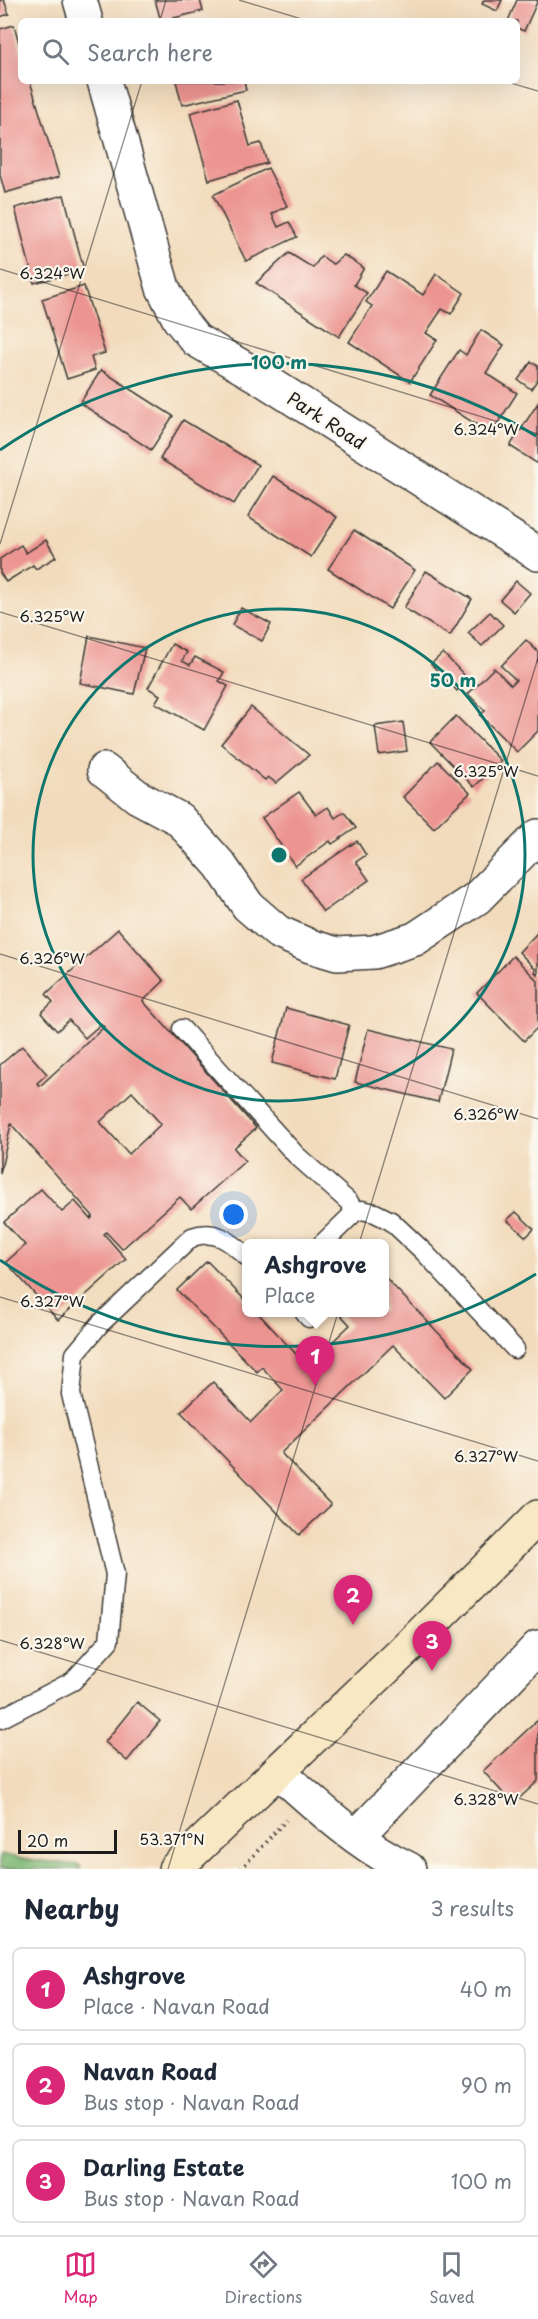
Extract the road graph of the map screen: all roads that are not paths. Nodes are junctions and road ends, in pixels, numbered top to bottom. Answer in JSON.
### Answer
{"nodes":[{"id":1,"x":80,"y":0,"type":"edge"},
{"id":2,"x":85,"y":18,"type":"edge"},
{"id":3,"x":105,"y":84,"type":"edge"},
{"id":4,"x":538,"y":554,"type":"edge"},
{"id":5,"x":104,"y":770,"type":"dead end"},
{"id":6,"x":538,"y":836,"type":"edge"},
{"id":7,"x":182,"y":1029,"type":"dead end"},
{"id":8,"x":355,"y":1212,"type":"junction"},
{"id":9,"x":327,"y":1239,"type":"edge"},
{"id":10,"x":242,"y":1252,"type":"edge"},
{"id":11,"x":515,"y":1349,"type":"dead end"},
{"id":12,"x":538,"y":1517,"type":"edge"},
{"id":13,"x":538,"y":1647,"type":"edge"},
{"id":14,"x":0,"y":1719,"type":"edge"},
{"id":15,"x":278,"y":1771,"type":"junction"},
{"id":16,"x":357,"y":1836,"type":"junction"},
{"id":17,"x":175,"y":1869,"type":"edge"},
{"id":18,"x":409,"y":1869,"type":"edge"}],
"edges":[{"from":1,"to":2,"type":"street"},
{"from":3,"to":4,"type":"street","name":"Park Road"},
{"from":5,"to":6,"type":"street"},
{"from":7,"to":8,"type":"lane"},
{"from":8,"to":9,"type":"lane"},
{"from":8,"to":11,"type":"lane"},
{"from":10,"to":14,"type":"lane"},
{"from":12,"to":15,"type":"main road"},
{"from":13,"to":16,"type":"street"},
{"from":15,"to":16,"type":"street"},
{"from":15,"to":17,"type":"main road"},
{"from":16,"to":18,"type":"street"}]}
